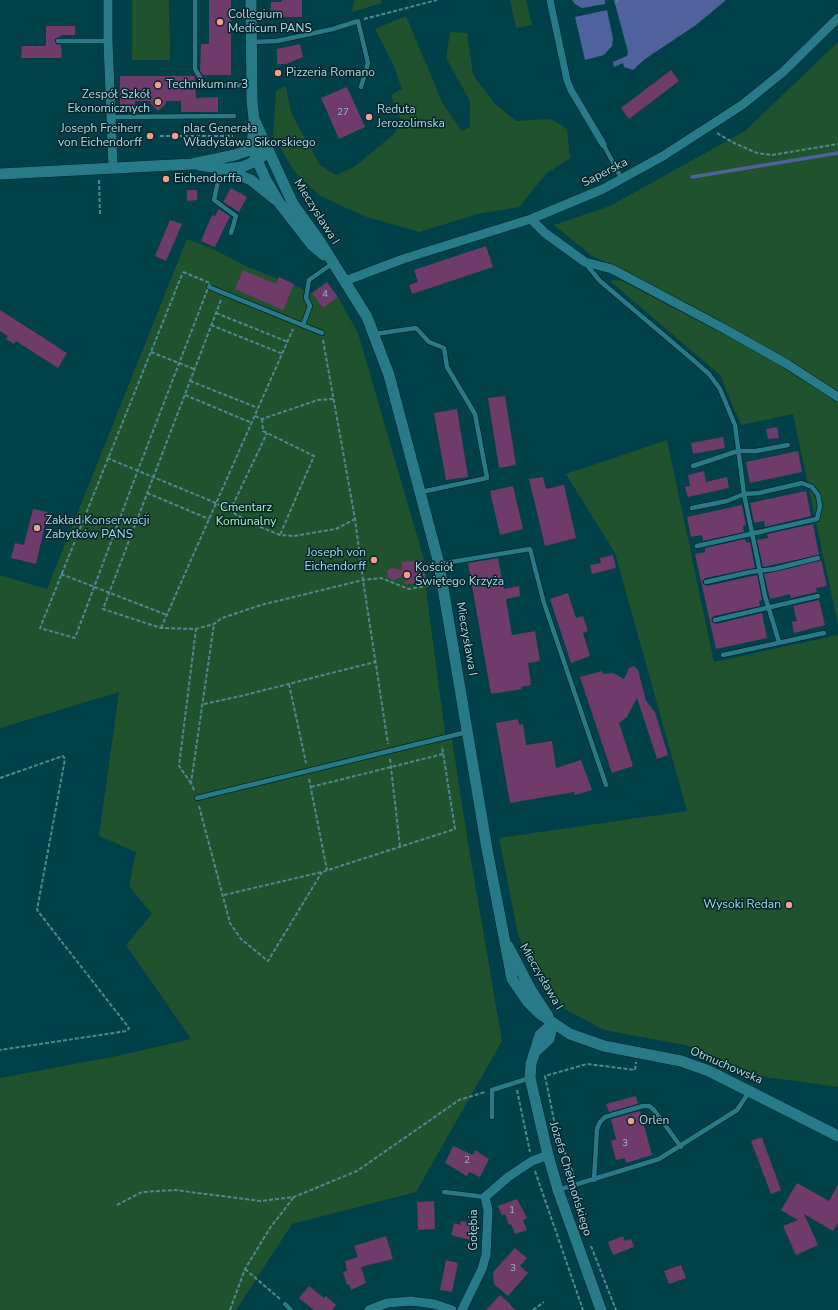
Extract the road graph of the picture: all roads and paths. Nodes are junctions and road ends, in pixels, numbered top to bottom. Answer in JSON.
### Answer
{"nodes":[{"id":1,"x":108,"y":0,"type":"edge"},
{"id":2,"x":195,"y":0,"type":"edge"},
{"id":3,"x":251,"y":0,"type":"edge"},
{"id":4,"x":437,"y":0,"type":"edge"},
{"id":5,"x":550,"y":0,"type":"edge"},
{"id":6,"x":619,"y":0,"type":"edge"},
{"id":7,"x":615,"y":3,"type":"dead end"},
{"id":8,"x":838,"y":18,"type":"edge"},
{"id":9,"x":358,"y":21,"type":"junction"},
{"id":10,"x":58,"y":41,"type":"dead end"},
{"id":11,"x":108,"y":41,"type":"junction"},
{"id":12,"x":251,"y":42,"type":"junction"},
{"id":13,"x":251,"y":85,"type":"junction"},
{"id":14,"x":362,"y":87,"type":"dead end"},
{"id":15,"x":234,"y":116,"type":"dead end"},
{"id":16,"x":111,"y":117,"type":"junction"},
{"id":17,"x":254,"y":119,"type":"junction"},
{"id":18,"x":709,"y":127,"type":"junction"},
{"id":19,"x":160,"y":136,"type":"dead end"},
{"id":20,"x":233,"y":136,"type":"dead end"},
{"id":21,"x":603,"y":144,"type":"joint"},
{"id":22,"x":838,"y":144,"type":"edge"},
{"id":23,"x":252,"y":149,"type":"junction"},
{"id":24,"x":268,"y":152,"type":"junction"},
{"id":25,"x":256,"y":161,"type":"junction"},
{"id":26,"x":192,"y":164,"type":"junction"},
{"id":27,"x":114,"y":167,"type":"junction"},
{"id":28,"x":223,"y":169,"type":"junction"},
{"id":29,"x":0,"y":174,"type":"edge"},
{"id":30,"x":99,"y":177,"type":"dead end"},
{"id":31,"x":622,"y":179,"type":"junction"},
{"id":32,"x":280,"y":204,"type":"junction"},
{"id":33,"x":100,"y":214,"type":"dead end"},
{"id":34,"x":530,"y":219,"type":"junction"},
{"id":35,"x":231,"y":233,"type":"dead end"},
{"id":36,"x":584,"y":262,"type":"junction"},
{"id":37,"x":333,"y":263,"type":"junction"},
{"id":38,"x":345,"y":281,"type":"junction"},
{"id":39,"x":209,"y":287,"type":"junction"},
{"id":40,"x":224,"y":293,"type":"junction"},
{"id":41,"x":216,"y":313,"type":"junction"},
{"id":42,"x":296,"y":323,"type":"junction"},
{"id":43,"x":211,"y":325,"type":"junction"},
{"id":44,"x":303,"y":325,"type":"junction"},
{"id":45,"x":322,"y":333,"type":"joint"},
{"id":46,"x":375,"y":334,"type":"junction"},
{"id":47,"x":288,"y":342,"type":"junction"},
{"id":48,"x":151,"y":352,"type":"junction"},
{"id":49,"x":282,"y":354,"type":"junction"},
{"id":50,"x":179,"y":364,"type":"junction"},
{"id":51,"x":194,"y":369,"type":"junction"},
{"id":52,"x":190,"y":381,"type":"junction"},
{"id":53,"x":184,"y":395,"type":"junction"},
{"id":54,"x":838,"y":397,"type":"edge"},
{"id":55,"x":334,"y":400,"type":"junction"},
{"id":56,"x":258,"y":408,"type":"junction"},
{"id":57,"x":255,"y":416,"type":"junction"},
{"id":58,"x":262,"y":420,"type":"junction"},
{"id":59,"x":252,"y":423,"type":"junction"},
{"id":60,"x":267,"y":432,"type":"junction"},
{"id":61,"x":788,"y":445,"type":"dead end"},
{"id":62,"x":738,"y":451,"type":"junction"},
{"id":63,"x":107,"y":458,"type":"junction"},
{"id":64,"x":693,"y":466,"type":"dead end"},
{"id":65,"x":138,"y":470,"type":"junction"},
{"id":66,"x":153,"y":476,"type":"junction"},
{"id":67,"x":421,"y":492,"type":"junction"},
{"id":68,"x":147,"y":493,"type":"junction"},
{"id":69,"x":744,"y":494,"type":"junction"},
{"id":70,"x":216,"y":503,"type":"junction"},
{"id":71,"x":692,"y":508,"type":"dead end"},
{"id":72,"x":230,"y":511,"type":"junction"},
{"id":73,"x":209,"y":519,"type":"junction"},
{"id":74,"x":356,"y":519,"type":"junction"},
{"id":75,"x":752,"y":533,"type":"junction"},
{"id":76,"x":280,"y":535,"type":"junction"},
{"id":77,"x":697,"y":546,"type":"dead end"},
{"id":78,"x":818,"y":558,"type":"dead end"},
{"id":79,"x":439,"y":564,"type":"junction"},
{"id":80,"x":760,"y":570,"type":"junction"},
{"id":81,"x":61,"y":574,"type":"junction"},
{"id":82,"x":363,"y":580,"type":"junction"},
{"id":83,"x":706,"y":582,"type":"dead end"},
{"id":84,"x":443,"y":583,"type":"junction"},
{"id":85,"x":95,"y":588,"type":"junction"},
{"id":86,"x":109,"y":594,"type":"junction"},
{"id":87,"x":818,"y":596,"type":"dead end"},
{"id":88,"x":769,"y":608,"type":"junction"},
{"id":89,"x":167,"y":615,"type":"junction"},
{"id":90,"x":715,"y":620,"type":"dead end"},
{"id":91,"x":214,"y":624,"type":"junction"},
{"id":92,"x":161,"y":628,"type":"junction"},
{"id":93,"x":196,"y":629,"type":"junction"},
{"id":94,"x":824,"y":633,"type":"dead end"},
{"id":95,"x":779,"y":642,"type":"junction"},
{"id":96,"x":723,"y":655,"type":"dead end"},
{"id":97,"x":376,"y":662,"type":"junction"},
{"id":98,"x":204,"y":704,"type":"junction"},
{"id":99,"x":469,"y":732,"type":"junction"},
{"id":100,"x":441,"y":739,"type":"junction"},
{"id":101,"x":389,"y":751,"type":"junction"},
{"id":102,"x":443,"y":754,"type":"junction"},
{"id":103,"x":391,"y":767,"type":"junction"},
{"id":104,"x":0,"y":778,"type":"edge"},
{"id":105,"x":191,"y":783,"type":"junction"},
{"id":106,"x":606,"y":785,"type":"dead end"},
{"id":107,"x":311,"y":787,"type":"dead end"},
{"id":108,"x":197,"y":798,"type":"junction"},
{"id":109,"x":400,"y":846,"type":"junction"},
{"id":110,"x":322,"y":872,"type":"junction"},
{"id":111,"x":224,"y":895,"type":"junction"},
{"id":112,"x":553,"y":1023,"type":"junction"},
{"id":113,"x":0,"y":1050,"type":"edge"},
{"id":114,"x":635,"y":1070,"type":"dead end"},
{"id":115,"x":530,"y":1078,"type":"junction"},
{"id":116,"x":515,"y":1082,"type":"junction"},
{"id":117,"x":492,"y":1090,"type":"junction"},
{"id":118,"x":750,"y":1090,"type":"junction"},
{"id":119,"x":492,"y":1117,"type":"dead end"},
{"id":120,"x":838,"y":1136,"type":"edge"},
{"id":121,"x":681,"y":1147,"type":"junction"},
{"id":122,"x":548,"y":1155,"type":"junction"},
{"id":123,"x":532,"y":1161,"type":"junction"},
{"id":124,"x":594,"y":1180,"type":"junction"},
{"id":125,"x":576,"y":1184,"type":"junction"},
{"id":126,"x":558,"y":1190,"type":"junction"},
{"id":127,"x":444,"y":1192,"type":"dead end"},
{"id":128,"x":294,"y":1197,"type":"junction"},
{"id":129,"x":485,"y":1197,"type":"junction"},
{"id":130,"x":117,"y":1205,"type":"dead end"},
{"id":131,"x":578,"y":1212,"type":"dead end"},
{"id":132,"x":590,"y":1244,"type":"dead end"},
{"id":133,"x":245,"y":1269,"type":"junction"},
{"id":134,"x":544,"y":1302,"type":"dead end"},
{"id":135,"x":285,"y":1304,"type":"joint"},
{"id":136,"x":230,"y":1310,"type":"edge"},
{"id":137,"x":291,"y":1310,"type":"edge"},
{"id":138,"x":369,"y":1310,"type":"edge"},
{"id":139,"x":452,"y":1310,"type":"edge"},
{"id":140,"x":462,"y":1310,"type":"edge"},
{"id":141,"x":533,"y":1310,"type":"edge"},
{"id":142,"x":583,"y":1310,"type":"edge"},
{"id":143,"x":601,"y":1310,"type":"edge"},
{"id":144,"x":616,"y":1310,"type":"edge"}],
"edges":[{"from":1,"to":11,"type":"street"},
{"from":2,"to":13,"type":"lane"},
{"from":3,"to":12,"type":"main road"},
{"from":4,"to":9,"type":"path"},
{"from":5,"to":21,"type":"street"},
{"from":6,"to":7,"type":"path"},
{"from":8,"to":18,"type":"street","name":"Saperska"},
{"from":9,"to":12,"type":"lane"},
{"from":9,"to":14,"type":"lane"},
{"from":10,"to":11,"type":"lane"},
{"from":11,"to":16,"type":"street"},
{"from":12,"to":13,"type":"main road"},
{"from":13,"to":17,"type":"main road"},
{"from":15,"to":16,"type":"lane"},
{"from":16,"to":27,"type":"street"},
{"from":17,"to":23,"type":"main road"},
{"from":17,"to":24,"type":"main road","name":"Mieczysława I"},
{"from":18,"to":22,"type":"path"},
{"from":18,"to":31,"type":"street","name":"Saperska"},
{"from":19,"to":20,"type":"path"},
{"from":21,"to":31,"type":"lane"},
{"from":23,"to":24,"type":"main road"},
{"from":23,"to":25,"type":"main road","name":"Mieczysława I"},
{"from":23,"to":26,"type":"main road"},
{"from":24,"to":25,"type":"main road"},
{"from":24,"to":37,"type":"main road","name":"Mieczysława I"},
{"from":25,"to":28,"type":"main road"},
{"from":25,"to":32,"type":"main road","name":"Mieczysława I"},
{"from":26,"to":27,"type":"main road"},
{"from":26,"to":28,"type":"main road"},
{"from":27,"to":29,"type":"main road"},
{"from":28,"to":32,"type":"main road"},
{"from":28,"to":35,"type":"lane"},
{"from":30,"to":33,"type":"path"},
{"from":31,"to":34,"type":"street","name":"Saperska"},
{"from":32,"to":37,"type":"main road","name":"Mieczysława I"},
{"from":34,"to":36,"type":"street"},
{"from":34,"to":38,"type":"street","name":"Saperska"},
{"from":36,"to":54,"type":"street"},
{"from":36,"to":62,"type":"lane"},
{"from":37,"to":38,"type":"main road","name":"Mieczysława I"},
{"from":37,"to":44,"type":"lane"},
{"from":38,"to":46,"type":"main road","name":"Mieczysława I"},
{"from":39,"to":40,"type":"lane"},
{"from":39,"to":48,"type":"path"},
{"from":39,"to":50,"type":"path"},
{"from":40,"to":41,"type":"path"},
{"from":40,"to":42,"type":"lane"},
{"from":41,"to":43,"type":"path"},
{"from":41,"to":47,"type":"path"},
{"from":42,"to":44,"type":"lane"},
{"from":42,"to":47,"type":"path"},
{"from":43,"to":49,"type":"path"},
{"from":43,"to":51,"type":"path"},
{"from":44,"to":45,"type":"lane"},
{"from":45,"to":55,"type":"path"},
{"from":46,"to":67,"type":"main road","name":"Mieczysława I"},
{"from":46,"to":67,"type":"lane"},
{"from":47,"to":49,"type":"path"},
{"from":48,"to":50,"type":"path"},
{"from":48,"to":63,"type":"path"},
{"from":49,"to":56,"type":"path"},
{"from":50,"to":51,"type":"path"},
{"from":50,"to":65,"type":"path"},
{"from":51,"to":52,"type":"path"},
{"from":52,"to":53,"type":"path"},
{"from":52,"to":56,"type":"path"},
{"from":53,"to":59,"type":"path"},
{"from":53,"to":66,"type":"path"},
{"from":55,"to":58,"type":"path"},
{"from":55,"to":74,"type":"path"},
{"from":56,"to":57,"type":"path"},
{"from":57,"to":58,"type":"path"},
{"from":57,"to":59,"type":"path"},
{"from":58,"to":60,"type":"path"},
{"from":59,"to":70,"type":"path"},
{"from":60,"to":72,"type":"path"},
{"from":60,"to":76,"type":"path"},
{"from":61,"to":62,"type":"lane"},
{"from":62,"to":64,"type":"lane"},
{"from":62,"to":69,"type":"lane"},
{"from":63,"to":65,"type":"path"},
{"from":63,"to":81,"type":"path"},
{"from":65,"to":66,"type":"path"},
{"from":65,"to":85,"type":"path"},
{"from":66,"to":68,"type":"path"},
{"from":66,"to":70,"type":"path"},
{"from":67,"to":79,"type":"main road","name":"Mieczysława I"},
{"from":68,"to":73,"type":"path"},
{"from":68,"to":86,"type":"path"},
{"from":69,"to":71,"type":"lane"},
{"from":69,"to":75,"type":"lane"},
{"from":69,"to":75,"type":"lane"},
{"from":70,"to":72,"type":"path"},
{"from":70,"to":73,"type":"path"},
{"from":72,"to":76,"type":"path"},
{"from":73,"to":89,"type":"path"},
{"from":74,"to":76,"type":"path"},
{"from":74,"to":82,"type":"path"},
{"from":75,"to":77,"type":"lane"},
{"from":75,"to":80,"type":"lane"},
{"from":78,"to":80,"type":"lane"},
{"from":79,"to":84,"type":"main road","name":"Mieczysława I"},
{"from":79,"to":106,"type":"lane"},
{"from":80,"to":83,"type":"lane"},
{"from":80,"to":88,"type":"lane"},
{"from":81,"to":85,"type":"path"},
{"from":81,"to":85,"type":"path"},
{"from":82,"to":84,"type":"path"},
{"from":82,"to":91,"type":"path"},
{"from":82,"to":97,"type":"path"},
{"from":84,"to":99,"type":"main road","name":"Mieczysława I"},
{"from":85,"to":86,"type":"path"},
{"from":86,"to":89,"type":"path"},
{"from":86,"to":92,"type":"path"},
{"from":87,"to":88,"type":"lane"},
{"from":88,"to":90,"type":"lane"},
{"from":88,"to":95,"type":"lane"},
{"from":89,"to":92,"type":"path"},
{"from":91,"to":93,"type":"path"},
{"from":91,"to":98,"type":"path"},
{"from":92,"to":93,"type":"path"},
{"from":93,"to":105,"type":"path"},
{"from":94,"to":95,"type":"lane"},
{"from":95,"to":96,"type":"lane"},
{"from":97,"to":98,"type":"path"},
{"from":97,"to":101,"type":"path"},
{"from":98,"to":105,"type":"path"},
{"from":99,"to":100,"type":"lane"},
{"from":99,"to":112,"type":"main road","name":"Mieczysława I"},
{"from":100,"to":101,"type":"lane"},
{"from":100,"to":102,"type":"path"},
{"from":101,"to":103,"type":"path"},
{"from":101,"to":108,"type":"lane"},
{"from":102,"to":103,"type":"path"},
{"from":102,"to":109,"type":"path"},
{"from":103,"to":107,"type":"path"},
{"from":103,"to":109,"type":"path"},
{"from":104,"to":113,"type":"path"},
{"from":105,"to":108,"type":"path"},
{"from":108,"to":111,"type":"path"},
{"from":109,"to":110,"type":"path"},
{"from":110,"to":111,"type":"path"},
{"from":110,"to":111,"type":"path"},
{"from":112,"to":115,"type":"main road","name":"Józefa Chełmońskiego"},
{"from":112,"to":118,"type":"main road","name":"Otmuchowska"},
{"from":114,"to":125,"type":"path"},
{"from":115,"to":116,"type":"lane"},
{"from":115,"to":122,"type":"main road","name":"Józefa Chełmońskiego"},
{"from":116,"to":117,"type":"lane"},
{"from":116,"to":123,"type":"path"},
{"from":117,"to":119,"type":"lane"},
{"from":117,"to":128,"type":"path"},
{"from":118,"to":120,"type":"main road","name":"Otmuchowska"},
{"from":118,"to":121,"type":"lane"},
{"from":121,"to":124,"type":"lane"},
{"from":121,"to":124,"type":"lane"},
{"from":122,"to":123,"type":"street","name":"Gołębia"},
{"from":122,"to":126,"type":"main road","name":"Józefa Chełmońskiego"},
{"from":123,"to":129,"type":"street","name":"Gołębia"},
{"from":123,"to":142,"type":"path"},
{"from":124,"to":125,"type":"lane"},
{"from":125,"to":126,"type":"lane"},
{"from":125,"to":131,"type":"path"},
{"from":126,"to":143,"type":"main road","name":"Józefa Chełmońskiego"},
{"from":127,"to":129,"type":"lane"},
{"from":128,"to":130,"type":"path"},
{"from":128,"to":133,"type":"path"},
{"from":129,"to":140,"type":"street","name":"Gołębia"},
{"from":132,"to":144,"type":"path"},
{"from":133,"to":135,"type":"path"},
{"from":133,"to":136,"type":"path"},
{"from":134,"to":141,"type":"path"},
{"from":135,"to":137,"type":"lane"},
{"from":138,"to":139,"type":"street"}]}
